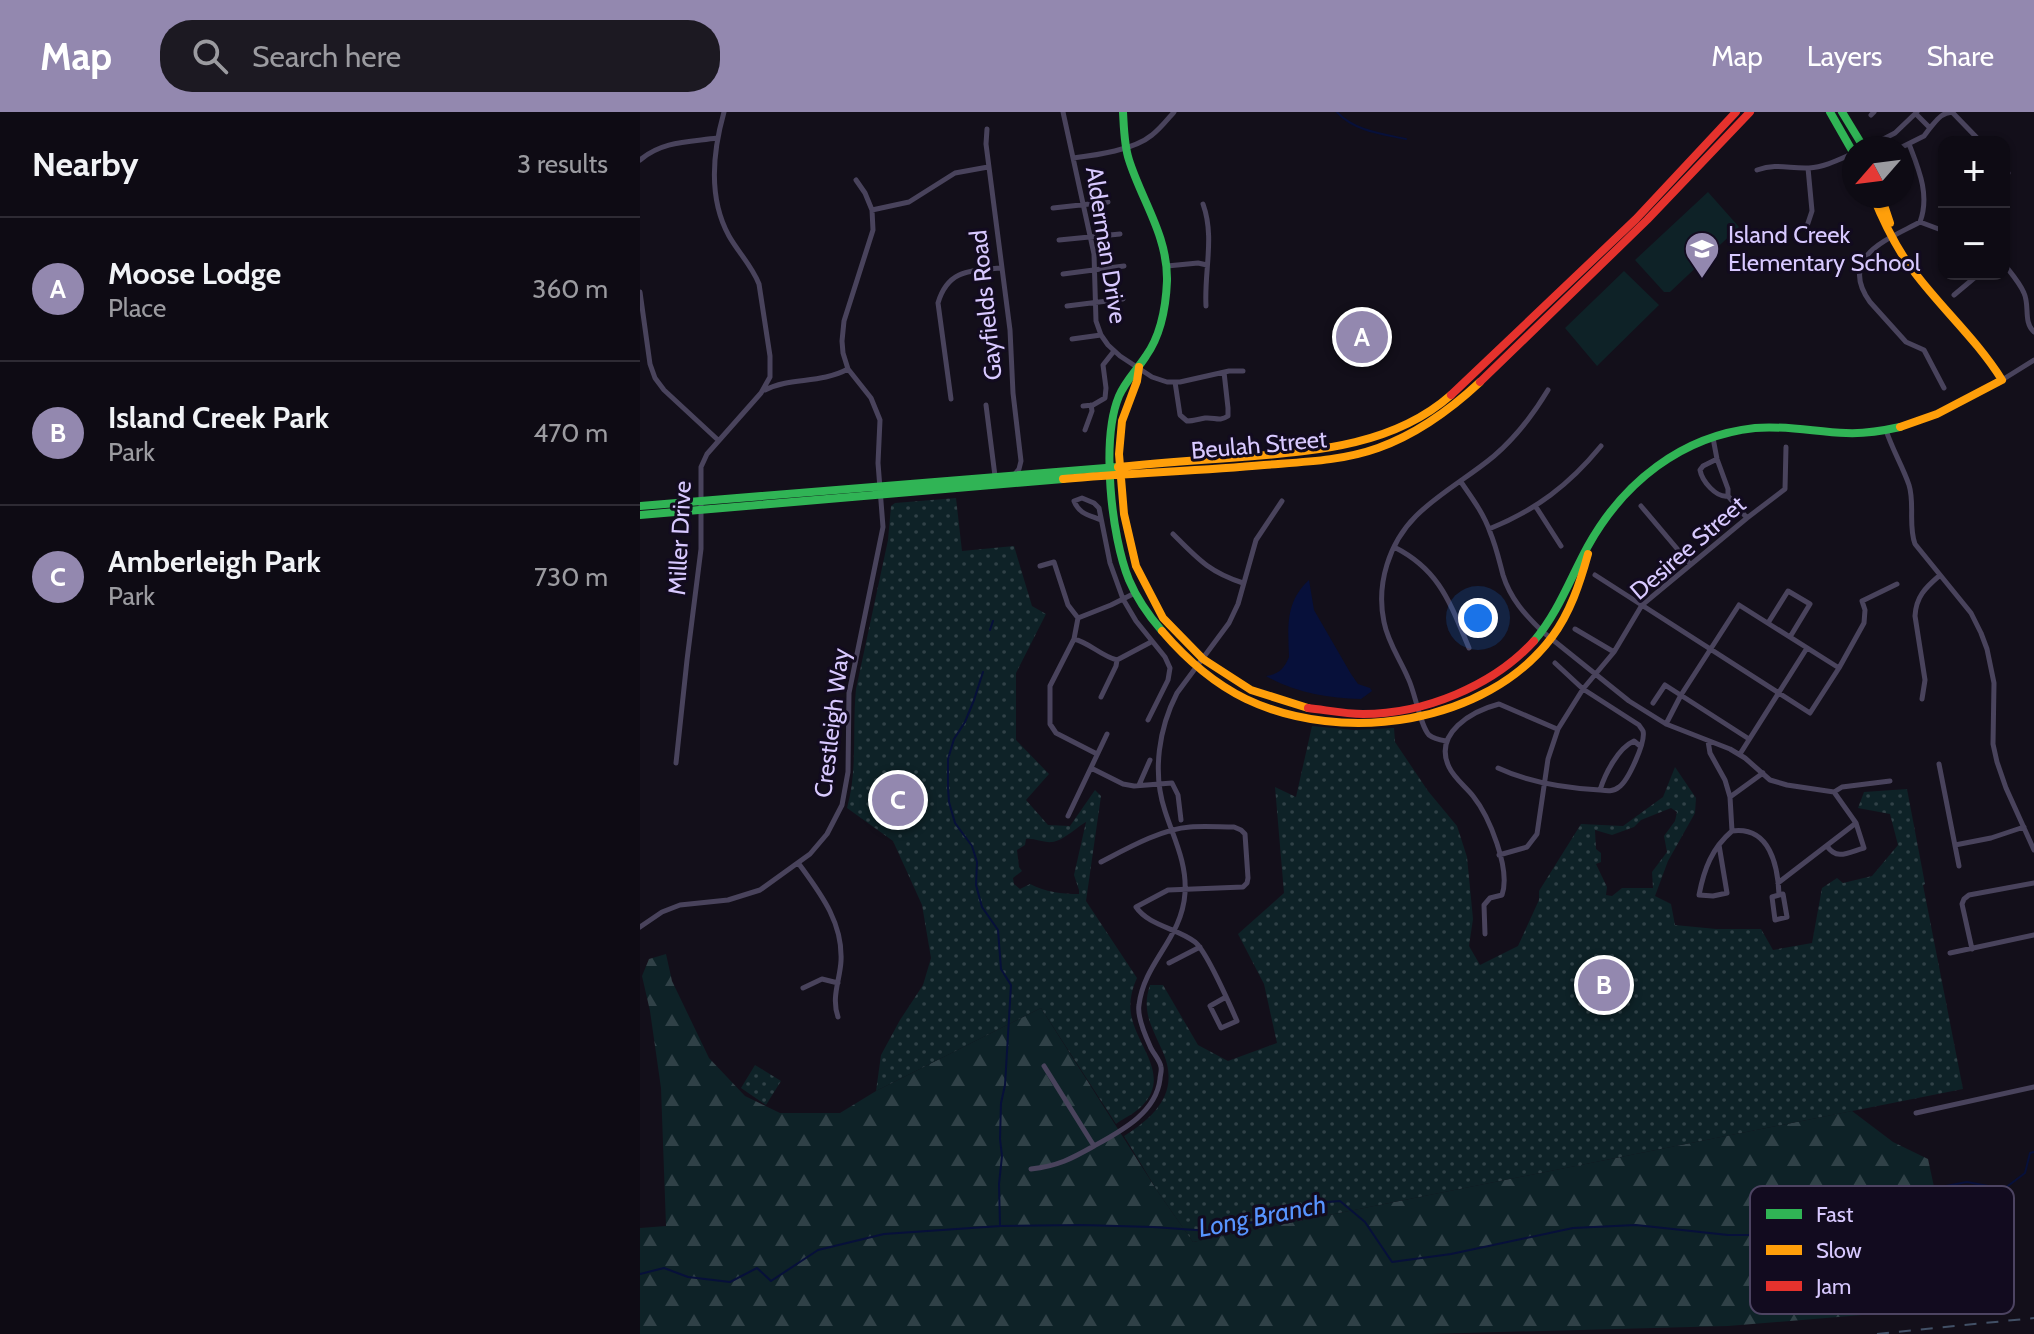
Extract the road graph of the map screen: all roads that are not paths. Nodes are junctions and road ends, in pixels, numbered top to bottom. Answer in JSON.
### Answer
{"nodes":[{"id":1,"x":724,"y":112,"type":"edge"},
{"id":2,"x":1063,"y":112,"type":"edge"},
{"id":3,"x":1123,"y":112,"type":"edge"},
{"id":4,"x":1174,"y":112,"type":"edge"},
{"id":5,"x":1736,"y":112,"type":"edge"},
{"id":6,"x":1750,"y":112,"type":"edge"},
{"id":7,"x":1830,"y":112,"type":"edge"},
{"id":8,"x":1842,"y":112,"type":"edge"},
{"id":9,"x":1916,"y":113,"type":"edge"},
{"id":10,"x":1930,"y":128,"type":"junction"},
{"id":11,"x":987,"y":129,"type":"dead end"},
{"id":12,"x":1844,"y":136,"type":"edge"},
{"id":13,"x":1857,"y":136,"type":"edge"},
{"id":14,"x":1889,"y":136,"type":"edge"},
{"id":15,"x":1975,"y":136,"type":"edge"},
{"id":16,"x":717,"y":138,"type":"junction"},
{"id":17,"x":1914,"y":141,"type":"edge"},
{"id":18,"x":1126,"y":147,"type":"junction"},
{"id":19,"x":1914,"y":157,"type":"edge"},
{"id":20,"x":1073,"y":158,"type":"junction"},
{"id":21,"x":1842,"y":158,"type":"edge"},
{"id":22,"x":640,"y":160,"type":"edge"},
{"id":23,"x":988,"y":167,"type":"junction"},
{"id":24,"x":1808,"y":168,"type":"junction"},
{"id":25,"x":1757,"y":170,"type":"dead end"},
{"id":26,"x":856,"y":180,"type":"dead end"},
{"id":27,"x":1108,"y":202,"type":"dead end"},
{"id":28,"x":1203,"y":204,"type":"dead end"},
{"id":29,"x":1082,"y":205,"type":"junction"},
{"id":30,"x":1053,"y":208,"type":"dead end"},
{"id":31,"x":1879,"y":208,"type":"edge"},
{"id":32,"x":1885,"y":208,"type":"edge"},
{"id":33,"x":872,"y":210,"type":"junction"},
{"id":34,"x":1920,"y":222,"type":"junction"},
{"id":35,"x":1806,"y":229,"type":"dead end"},
{"id":36,"x":1938,"y":229,"type":"edge"},
{"id":37,"x":1120,"y":234,"type":"dead end"},
{"id":38,"x":1894,"y":236,"type":"junction"},
{"id":39,"x":1090,"y":237,"type":"junction"},
{"id":40,"x":1059,"y":240,"type":"dead end"},
{"id":41,"x":1618,"y":243,"type":"junction"},
{"id":42,"x":1207,"y":265,"type":"junction"},
{"id":43,"x":1124,"y":266,"type":"dead end"},
{"id":44,"x":1167,"y":266,"type":"junction"},
{"id":45,"x":1001,"y":268,"type":"junction"},
{"id":46,"x":1095,"y":270,"type":"junction"},
{"id":47,"x":2010,"y":272,"type":"edge"},
{"id":48,"x":1063,"y":274,"type":"dead end"},
{"id":49,"x":1972,"y":280,"type":"edge"},
{"id":50,"x":640,"y":292,"type":"edge"},
{"id":51,"x":1954,"y":295,"type":"dead end"},
{"id":52,"x":1123,"y":299,"type":"dead end"},
{"id":53,"x":641,"y":303,"type":"edge"},
{"id":54,"x":1095,"y":303,"type":"junction"},
{"id":55,"x":1067,"y":306,"type":"dead end"},
{"id":56,"x":1206,"y":306,"type":"dead end"},
{"id":57,"x":2034,"y":332,"type":"edge"},
{"id":58,"x":1101,"y":335,"type":"junction"},
{"id":59,"x":1072,"y":339,"type":"dead end"},
{"id":60,"x":1114,"y":351,"type":"junction"},
{"id":61,"x":2034,"y":360,"type":"edge"},
{"id":62,"x":1139,"y":367,"type":"junction"},
{"id":63,"x":848,"y":369,"type":"junction"},
{"id":64,"x":1243,"y":371,"type":"dead end"},
{"id":65,"x":1224,"y":372,"type":"junction"},
{"id":66,"x":2002,"y":380,"type":"junction"},
{"id":67,"x":1175,"y":382,"type":"junction"},
{"id":68,"x":1944,"y":388,"type":"dead end"},
{"id":69,"x":1548,"y":390,"type":"dead end"},
{"id":70,"x":761,"y":393,"type":"junction"},
{"id":71,"x":951,"y":399,"type":"dead end"},
{"id":72,"x":986,"y":405,"type":"dead end"},
{"id":73,"x":1091,"y":405,"type":"junction"},
{"id":74,"x":1083,"y":406,"type":"dead end"},
{"id":75,"x":1085,"y":430,"type":"dead end"},
{"id":76,"x":1886,"y":430,"type":"junction"},
{"id":77,"x":1713,"y":437,"type":"junction"},
{"id":78,"x":718,"y":440,"type":"junction"},
{"id":79,"x":1601,"y":446,"type":"dead end"},
{"id":80,"x":1786,"y":447,"type":"dead end"},
{"id":81,"x":1717,"y":459,"type":"junction"},
{"id":82,"x":1120,"y":466,"type":"junction"},
{"id":83,"x":1110,"y":472,"type":"junction"},
{"id":84,"x":1014,"y":475,"type":"junction"},
{"id":85,"x":995,"y":476,"type":"junction"},
{"id":86,"x":1121,"y":477,"type":"junction"},
{"id":87,"x":1461,"y":482,"type":"junction"},
{"id":88,"x":882,"y":491,"type":"junction"},
{"id":89,"x":1728,"y":496,"type":"junction"},
{"id":90,"x":1282,"y":501,"type":"dead end"},
{"id":91,"x":701,"y":505,"type":"junction"},
{"id":92,"x":640,"y":506,"type":"edge"},
{"id":93,"x":1641,"y":506,"type":"dead end"},
{"id":94,"x":1536,"y":507,"type":"junction"},
{"id":95,"x":640,"y":515,"type":"edge"},
{"id":96,"x":1747,"y":518,"type":"junction"},
{"id":97,"x":1101,"y":520,"type":"junction"},
{"id":98,"x":1489,"y":529,"type":"junction"},
{"id":99,"x":1173,"y":534,"type":"dead end"},
{"id":100,"x":1591,"y":544,"type":"junction"},
{"id":101,"x":1561,"y":546,"type":"dead end"},
{"id":102,"x":1394,"y":547,"type":"junction"},
{"id":103,"x":1690,"y":564,"type":"junction"},
{"id":104,"x":1040,"y":566,"type":"dead end"},
{"id":105,"x":1595,"y":575,"type":"dead end"},
{"id":106,"x":1939,"y":576,"type":"junction"},
{"id":107,"x":1243,"y":583,"type":"junction"},
{"id":108,"x":1897,"y":584,"type":"dead end"},
{"id":109,"x":1135,"y":593,"type":"junction"},
{"id":110,"x":1123,"y":599,"type":"junction"},
{"id":111,"x":1642,"y":605,"type":"junction"},
{"id":112,"x":1078,"y":618,"type":"junction"},
{"id":113,"x":1768,"y":623,"type":"junction"},
{"id":114,"x":1575,"y":629,"type":"dead end"},
{"id":115,"x":1543,"y":632,"type":"junction"},
{"id":116,"x":1790,"y":637,"type":"junction"},
{"id":117,"x":1551,"y":638,"type":"junction"},
{"id":118,"x":1074,"y":639,"type":"junction"},
{"id":119,"x":1151,"y":642,"type":"junction"},
{"id":120,"x":1469,"y":648,"type":"dead end"},
{"id":121,"x":1807,"y":648,"type":"junction"},
{"id":122,"x":1710,"y":649,"type":"junction"},
{"id":123,"x":1614,"y":652,"type":"junction"},
{"id":124,"x":1202,"y":659,"type":"junction"},
{"id":125,"x":1117,"y":660,"type":"junction"},
{"id":126,"x":1555,"y":663,"type":"dead end"},
{"id":127,"x":1196,"y":668,"type":"junction"},
{"id":128,"x":1839,"y":668,"type":"junction"},
{"id":129,"x":1595,"y":674,"type":"junction"},
{"id":130,"x":1583,"y":689,"type":"junction"},
{"id":131,"x":1779,"y":693,"type":"junction"},
{"id":132,"x":1681,"y":695,"type":"junction"},
{"id":133,"x":1101,"y":697,"type":"dead end"},
{"id":134,"x":1922,"y":699,"type":"dead end"},
{"id":135,"x":1653,"y":703,"type":"dead end"},
{"id":136,"x":1420,"y":712,"type":"junction"},
{"id":137,"x":1148,"y":720,"type":"dead end"},
{"id":138,"x":1666,"y":724,"type":"junction"},
{"id":139,"x":1558,"y":729,"type":"junction"},
{"id":140,"x":1107,"y":734,"type":"dead end"},
{"id":141,"x":1749,"y":739,"type":"junction"},
{"id":142,"x":1708,"y":740,"type":"junction"},
{"id":143,"x":1446,"y":741,"type":"junction"},
{"id":144,"x":1640,"y":746,"type":"junction"},
{"id":145,"x":1097,"y":754,"type":"junction"},
{"id":146,"x":1740,"y":754,"type":"junction"},
{"id":147,"x":1150,"y":760,"type":"dead end"},
{"id":148,"x":676,"y":763,"type":"dead end"},
{"id":149,"x":1939,"y":764,"type":"dead end"},
{"id":150,"x":1091,"y":768,"type":"junction"},
{"id":151,"x":1498,"y":768,"type":"dead end"},
{"id":152,"x":1763,"y":773,"type":"junction"},
{"id":153,"x":1890,"y":781,"type":"dead end"},
{"id":154,"x":1545,"y":783,"type":"junction"},
{"id":155,"x":1159,"y":784,"type":"junction"},
{"id":156,"x":1139,"y":785,"type":"junction"},
{"id":157,"x":1600,"y":790,"type":"junction"},
{"id":158,"x":1834,"y":792,"type":"junction"},
{"id":159,"x":1730,"y":797,"type":"junction"},
{"id":160,"x":1068,"y":816,"type":"dead end"},
{"id":161,"x":1181,"y":820,"type":"dead end"},
{"id":162,"x":1856,"y":823,"type":"junction"},
{"id":163,"x":2024,"y":827,"type":"junction"},
{"id":164,"x":1172,"y":831,"type":"junction"},
{"id":165,"x":1732,"y":831,"type":"junction"},
{"id":166,"x":1719,"y":845,"type":"junction"},
{"id":167,"x":1955,"y":845,"type":"junction"},
{"id":168,"x":1827,"y":846,"type":"junction"},
{"id":169,"x":2034,"y":850,"type":"edge"},
{"id":170,"x":1499,"y":855,"type":"junction"},
{"id":171,"x":1101,"y":862,"type":"dead end"},
{"id":172,"x":799,"y":864,"type":"junction"},
{"id":173,"x":1959,"y":866,"type":"dead end"},
{"id":174,"x":1778,"y":883,"type":"junction"},
{"id":175,"x":2034,"y":883,"type":"edge"},
{"id":176,"x":1185,"y":890,"type":"junction"},
{"id":177,"x":1779,"y":895,"type":"junction"},
{"id":178,"x":640,"y":927,"type":"edge"},
{"id":179,"x":1175,"y":931,"type":"junction"},
{"id":180,"x":1485,"y":934,"type":"dead end"},
{"id":181,"x":2034,"y":935,"type":"edge"},
{"id":182,"x":1200,"y":947,"type":"junction"},
{"id":183,"x":1972,"y":949,"type":"junction"},
{"id":184,"x":1950,"y":953,"type":"dead end"},
{"id":185,"x":1169,"y":963,"type":"dead end"},
{"id":186,"x":838,"y":983,"type":"junction"},
{"id":187,"x":803,"y":988,"type":"dead end"},
{"id":188,"x":1226,"y":997,"type":"junction"},
{"id":189,"x":838,"y":1017,"type":"dead end"},
{"id":190,"x":1044,"y":1066,"type":"dead end"},
{"id":191,"x":2034,"y":1087,"type":"edge"},
{"id":192,"x":1916,"y":1113,"type":"dead end"},
{"id":193,"x":1094,"y":1146,"type":"junction"},
{"id":194,"x":1031,"y":1169,"type":"dead end"}],
"edges":[{"from":1,"to":16,"type":"street"},
{"from":2,"to":20,"type":"street","name":"Alderman Drive"},
{"from":3,"to":18,"type":"street"},
{"from":4,"to":18,"type":"street"},
{"from":5,"to":41,"type":"street","name":"Beulah Street"},
{"from":6,"to":41,"type":"street","name":"Beulah Street"},
{"from":7,"to":12,"type":"street"},
{"from":8,"to":13,"type":"street"},
{"from":9,"to":10,"type":"street"},
{"from":9,"to":14,"type":"street"},
{"from":10,"to":15,"type":"street"},
{"from":10,"to":17,"type":"street"},
{"from":11,"to":23,"type":"street","name":"Gayfields Road"},
{"from":16,"to":22,"type":"street"},
{"from":16,"to":70,"type":"street"},
{"from":18,"to":20,"type":"street"},
{"from":18,"to":44,"type":"street"},
{"from":19,"to":34,"type":"street"},
{"from":20,"to":29,"type":"street","name":"Alderman Drive"},
{"from":21,"to":24,"type":"street"},
{"from":23,"to":33,"type":"street"},
{"from":23,"to":45,"type":"street","name":"Gayfields Road"},
{"from":24,"to":25,"type":"street"},
{"from":24,"to":35,"type":"street"},
{"from":26,"to":33,"type":"street"},
{"from":27,"to":29,"type":"street"},
{"from":28,"to":42,"type":"street"},
{"from":29,"to":30,"type":"street"},
{"from":29,"to":39,"type":"street","name":"Alderman Drive"},
{"from":31,"to":38,"type":"street"},
{"from":32,"to":38,"type":"street"},
{"from":33,"to":63,"type":"street"},
{"from":34,"to":36,"type":"street"},
{"from":34,"to":38,"type":"street"},
{"from":37,"to":39,"type":"street"},
{"from":38,"to":66,"type":"street"},
{"from":38,"to":68,"type":"street"},
{"from":39,"to":40,"type":"street"},
{"from":39,"to":46,"type":"street","name":"Alderman Drive"},
{"from":41,"to":82,"type":"street","name":"Beulah Street"},
{"from":41,"to":86,"type":"street","name":"Beulah Street"},
{"from":42,"to":44,"type":"street"},
{"from":42,"to":56,"type":"street"},
{"from":43,"to":46,"type":"street"},
{"from":44,"to":62,"type":"street"},
{"from":45,"to":71,"type":"street"},
{"from":45,"to":84,"type":"street","name":"Gayfields Road"},
{"from":46,"to":48,"type":"street"},
{"from":46,"to":54,"type":"street","name":"Alderman Drive"},
{"from":47,"to":57,"type":"street"},
{"from":49,"to":51,"type":"street"},
{"from":50,"to":53,"type":"street"},
{"from":52,"to":54,"type":"street"},
{"from":53,"to":78,"type":"street"},
{"from":54,"to":55,"type":"street"},
{"from":54,"to":58,"type":"street","name":"Alderman Drive"},
{"from":58,"to":59,"type":"street"},
{"from":58,"to":60,"type":"street","name":"Alderman Drive"},
{"from":60,"to":62,"type":"street","name":"Alderman Drive"},
{"from":60,"to":73,"type":"street"},
{"from":61,"to":66,"type":"street"},
{"from":62,"to":67,"type":"street","name":"Alderman Drive"},
{"from":62,"to":82,"type":"street"},
{"from":62,"to":83,"type":"street"},
{"from":63,"to":70,"type":"street"},
{"from":63,"to":88,"type":"street","name":"Crestleigh Way"},
{"from":64,"to":65,"type":"street"},
{"from":65,"to":67,"type":"street"},
{"from":65,"to":67,"type":"street"},
{"from":66,"to":76,"type":"street"},
{"from":69,"to":87,"type":"street"},
{"from":70,"to":78,"type":"street","name":"Miller Drive"},
{"from":72,"to":85,"type":"street"},
{"from":73,"to":74,"type":"street"},
{"from":73,"to":75,"type":"street"},
{"from":76,"to":77,"type":"street"},
{"from":76,"to":106,"type":"street"},
{"from":77,"to":81,"type":"street"},
{"from":77,"to":100,"type":"street"},
{"from":78,"to":91,"type":"street","name":"Miller Drive"},
{"from":79,"to":94,"type":"street"},
{"from":80,"to":96,"type":"street","name":"Desiree Street"},
{"from":81,"to":89,"type":"street"},
{"from":81,"to":89,"type":"street"},
{"from":82,"to":83,"type":"street","name":"Beulah Street"},
{"from":82,"to":86,"type":"street"},
{"from":83,"to":84,"type":"street","name":"Beulah Street"},
{"from":83,"to":86,"type":"street","name":"Beulah Street"},
{"from":83,"to":88,"type":"street","name":"Beulah Street"},
{"from":83,"to":109,"type":"street"},
{"from":84,"to":85,"type":"street","name":"Beulah Street"},
{"from":85,"to":88,"type":"street","name":"Beulah Street"},
{"from":86,"to":124,"type":"street"},
{"from":87,"to":98,"type":"street"},
{"from":87,"to":102,"type":"street"},
{"from":88,"to":91,"type":"street","name":"Beulah Street"},
{"from":88,"to":172,"type":"street","name":"Crestleigh Way"},
{"from":89,"to":96,"type":"street"},
{"from":90,"to":107,"type":"street"},
{"from":91,"to":92,"type":"street","name":"Beulah Street"},
{"from":91,"to":95,"type":"street","name":"Beulah Street"},
{"from":91,"to":148,"type":"street","name":"Miller Drive"},
{"from":93,"to":103,"type":"street"},
{"from":94,"to":98,"type":"street"},
{"from":94,"to":101,"type":"street"},
{"from":96,"to":103,"type":"street","name":"Desiree Street"},
{"from":97,"to":97,"type":"street"},
{"from":97,"to":110,"type":"street"},
{"from":98,"to":115,"type":"street"},
{"from":99,"to":107,"type":"street"},
{"from":100,"to":115,"type":"street"},
{"from":100,"to":117,"type":"street"},
{"from":102,"to":120,"type":"street"},
{"from":102,"to":136,"type":"street"},
{"from":103,"to":111,"type":"street","name":"Desiree Street"},
{"from":104,"to":112,"type":"street"},
{"from":105,"to":111,"type":"street"},
{"from":106,"to":134,"type":"street"},
{"from":106,"to":163,"type":"street"},
{"from":107,"to":124,"type":"street"},
{"from":108,"to":128,"type":"street"},
{"from":109,"to":110,"type":"street"},
{"from":109,"to":127,"type":"street"},
{"from":110,"to":112,"type":"street"},
{"from":110,"to":119,"type":"street"},
{"from":111,"to":122,"type":"street"},
{"from":111,"to":123,"type":"street","name":"Desiree Street"},
{"from":112,"to":118,"type":"street"},
{"from":113,"to":116,"type":"street"},
{"from":113,"to":116,"type":"street"},
{"from":113,"to":122,"type":"street"},
{"from":114,"to":123,"type":"street"},
{"from":115,"to":117,"type":"street"},
{"from":115,"to":136,"type":"street"},
{"from":116,"to":121,"type":"street"},
{"from":117,"to":129,"type":"street"},
{"from":117,"to":136,"type":"street"},
{"from":118,"to":125,"type":"street"},
{"from":118,"to":145,"type":"street"},
{"from":119,"to":125,"type":"street"},
{"from":119,"to":137,"type":"street"},
{"from":121,"to":128,"type":"street"},
{"from":121,"to":131,"type":"street"},
{"from":122,"to":131,"type":"street"},
{"from":122,"to":132,"type":"street"},
{"from":123,"to":129,"type":"street","name":"Desiree Street"},
{"from":124,"to":127,"type":"street"},
{"from":124,"to":136,"type":"street"},
{"from":125,"to":133,"type":"street"},
{"from":126,"to":130,"type":"street"},
{"from":127,"to":136,"type":"street"},
{"from":127,"to":155,"type":"street"},
{"from":128,"to":131,"type":"street"},
{"from":129,"to":130,"type":"street","name":"Desiree Street"},
{"from":129,"to":138,"type":"street"},
{"from":130,"to":139,"type":"street","name":"Desiree Street"},
{"from":130,"to":144,"type":"street"},
{"from":131,"to":141,"type":"street"},
{"from":132,"to":135,"type":"street"},
{"from":132,"to":138,"type":"street"},
{"from":132,"to":141,"type":"street"},
{"from":136,"to":143,"type":"street"},
{"from":138,"to":142,"type":"street"},
{"from":139,"to":143,"type":"street"},
{"from":139,"to":154,"type":"street","name":"Desiree Street"},
{"from":140,"to":145,"type":"street"},
{"from":141,"to":146,"type":"street"},
{"from":142,"to":146,"type":"street"},
{"from":142,"to":159,"type":"street"},
{"from":143,"to":170,"type":"street"},
{"from":144,"to":157,"type":"street"},
{"from":144,"to":157,"type":"street"},
{"from":145,"to":150,"type":"street"},
{"from":146,"to":152,"type":"street"},
{"from":147,"to":156,"type":"street"},
{"from":149,"to":167,"type":"street"},
{"from":150,"to":156,"type":"street"},
{"from":150,"to":160,"type":"street"},
{"from":151,"to":154,"type":"street"},
{"from":152,"to":158,"type":"street"},
{"from":152,"to":159,"type":"street"},
{"from":153,"to":158,"type":"street"},
{"from":154,"to":157,"type":"street"},
{"from":154,"to":170,"type":"street","name":"Desiree Street"},
{"from":155,"to":156,"type":"street"},
{"from":155,"to":161,"type":"street"},
{"from":155,"to":164,"type":"street"},
{"from":158,"to":162,"type":"street"},
{"from":159,"to":165,"type":"street"},
{"from":162,"to":168,"type":"street"},
{"from":162,"to":168,"type":"street"},
{"from":163,"to":167,"type":"street"},
{"from":163,"to":169,"type":"street"},
{"from":164,"to":171,"type":"street"},
{"from":164,"to":176,"type":"street"},
{"from":164,"to":176,"type":"street"},
{"from":165,"to":166,"type":"street"},
{"from":165,"to":174,"type":"street"},
{"from":166,"to":166,"type":"street"},
{"from":167,"to":173,"type":"street"},
{"from":168,"to":174,"type":"street"},
{"from":170,"to":180,"type":"street"},
{"from":172,"to":178,"type":"street","name":"Crestleigh Way"},
{"from":172,"to":186,"type":"street"},
{"from":174,"to":177,"type":"street"},
{"from":175,"to":183,"type":"street"},
{"from":176,"to":179,"type":"street"},
{"from":176,"to":179,"type":"street"},
{"from":177,"to":177,"type":"street"},
{"from":179,"to":182,"type":"street"},
{"from":179,"to":193,"type":"street"},
{"from":181,"to":183,"type":"street"},
{"from":182,"to":185,"type":"street"},
{"from":182,"to":188,"type":"street"},
{"from":183,"to":184,"type":"street"},
{"from":186,"to":187,"type":"street"},
{"from":186,"to":189,"type":"street"},
{"from":188,"to":188,"type":"street"},
{"from":190,"to":193,"type":"street"},
{"from":191,"to":192,"type":"street"},
{"from":193,"to":194,"type":"street"}]}
